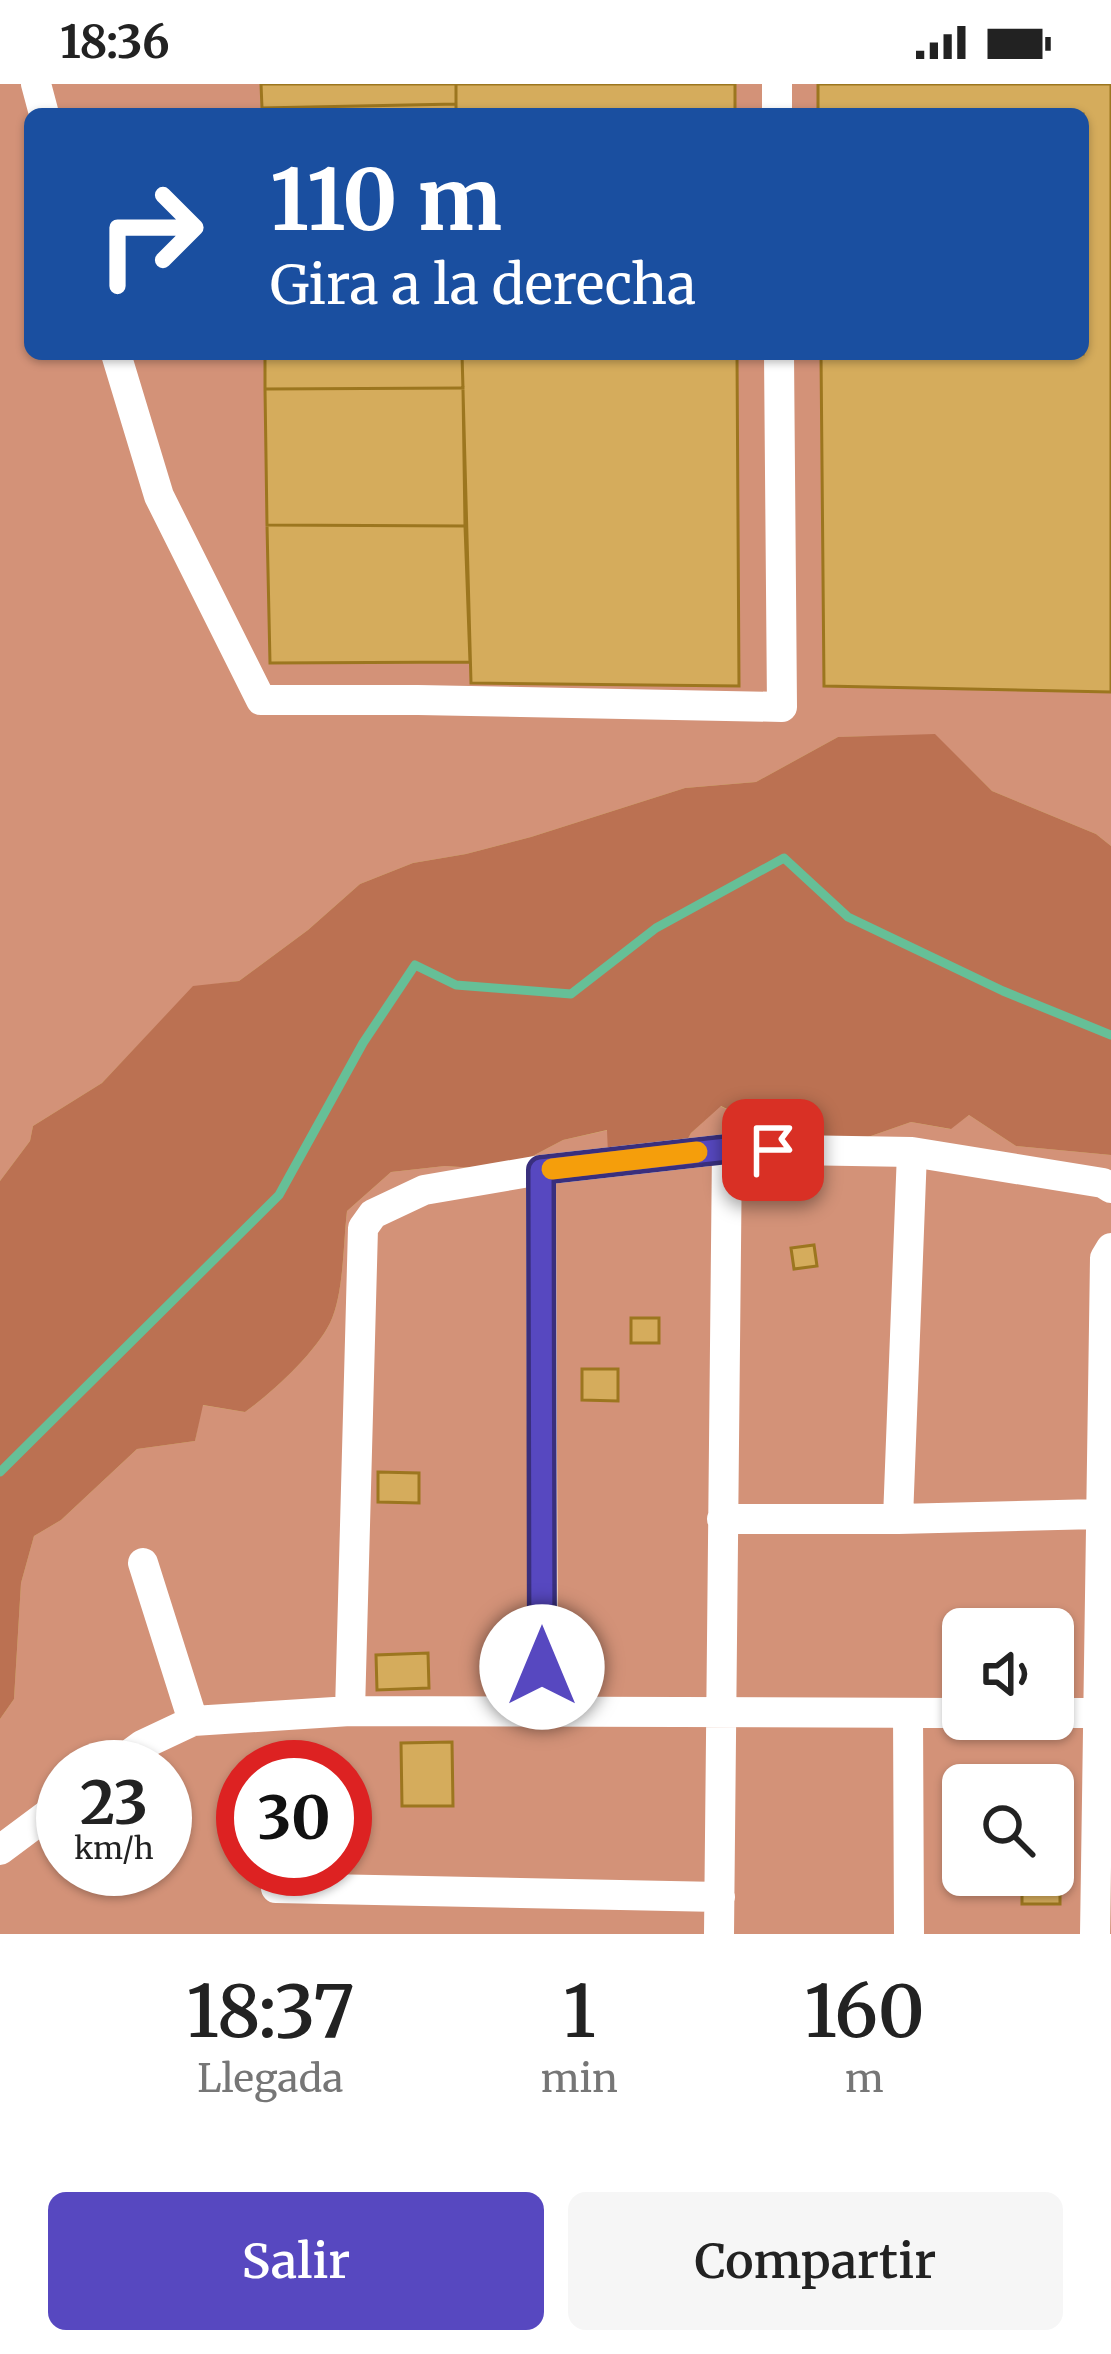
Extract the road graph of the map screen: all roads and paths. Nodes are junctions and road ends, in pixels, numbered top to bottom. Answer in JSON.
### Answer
{"nodes":[{"id":1,"x":118,"y":360,"type":"edge"},
{"id":2,"x":779,"y":360,"type":"edge"},
{"id":3,"x":727,"y":1149,"type":"junction"},
{"id":4,"x":912,"y":1153,"type":"junction"},
{"id":5,"x":541,"y":1170,"type":"junction"},
{"id":6,"x":1111,"y":1188,"type":"edge"},
{"id":7,"x":1111,"y":1249,"type":"edge"},
{"id":8,"x":1099,"y":1514,"type":"junction"},
{"id":9,"x":722,"y":1519,"type":"junction"},
{"id":10,"x":898,"y":1519,"type":"junction"},
{"id":11,"x":143,"y":1564,"type":"dead end"},
{"id":12,"x":350,"y":1711,"type":"junction"},
{"id":13,"x":543,"y":1712,"type":"junction"},
{"id":14,"x":721,"y":1712,"type":"junction"},
{"id":15,"x":908,"y":1713,"type":"junction"},
{"id":16,"x":942,"y":1713,"type":"edge"},
{"id":17,"x":1074,"y":1713,"type":"edge"},
{"id":18,"x":1105,"y":1713,"type":"edge"},
{"id":19,"x":193,"y":1721,"type":"junction"},
{"id":20,"x":151,"y":1740,"type":"edge"},
{"id":21,"x":36,"y":1823,"type":"edge"},
{"id":22,"x":0,"y":1850,"type":"edge"},
{"id":23,"x":372,"y":1890,"type":"edge"},
{"id":24,"x":720,"y":1897,"type":"junction"},
{"id":25,"x":719,"y":1934,"type":"edge"},
{"id":26,"x":909,"y":1934,"type":"edge"},
{"id":27,"x":1095,"y":1934,"type":"edge"}],
"edges":[{"from":1,"to":2,"type":"street"},
{"from":3,"to":4,"type":"street"},
{"from":3,"to":5,"type":"street"},
{"from":3,"to":9,"type":"street"},
{"from":4,"to":6,"type":"street"},
{"from":4,"to":10,"type":"street"},
{"from":5,"to":12,"type":"street"},
{"from":5,"to":13,"type":"street"},
{"from":7,"to":8,"type":"street"},
{"from":8,"to":10,"type":"street"},
{"from":8,"to":18,"type":"street"},
{"from":9,"to":10,"type":"street"},
{"from":9,"to":14,"type":"street"},
{"from":11,"to":19,"type":"street"},
{"from":12,"to":13,"type":"street"},
{"from":12,"to":19,"type":"street"},
{"from":13,"to":14,"type":"street"},
{"from":14,"to":15,"type":"street"},
{"from":14,"to":24,"type":"street"},
{"from":15,"to":16,"type":"street"},
{"from":15,"to":26,"type":"street"},
{"from":17,"to":18,"type":"street"},
{"from":18,"to":27,"type":"street"},
{"from":19,"to":20,"type":"street"},
{"from":21,"to":22,"type":"street"},
{"from":23,"to":24,"type":"street"},
{"from":24,"to":25,"type":"street"}]}
